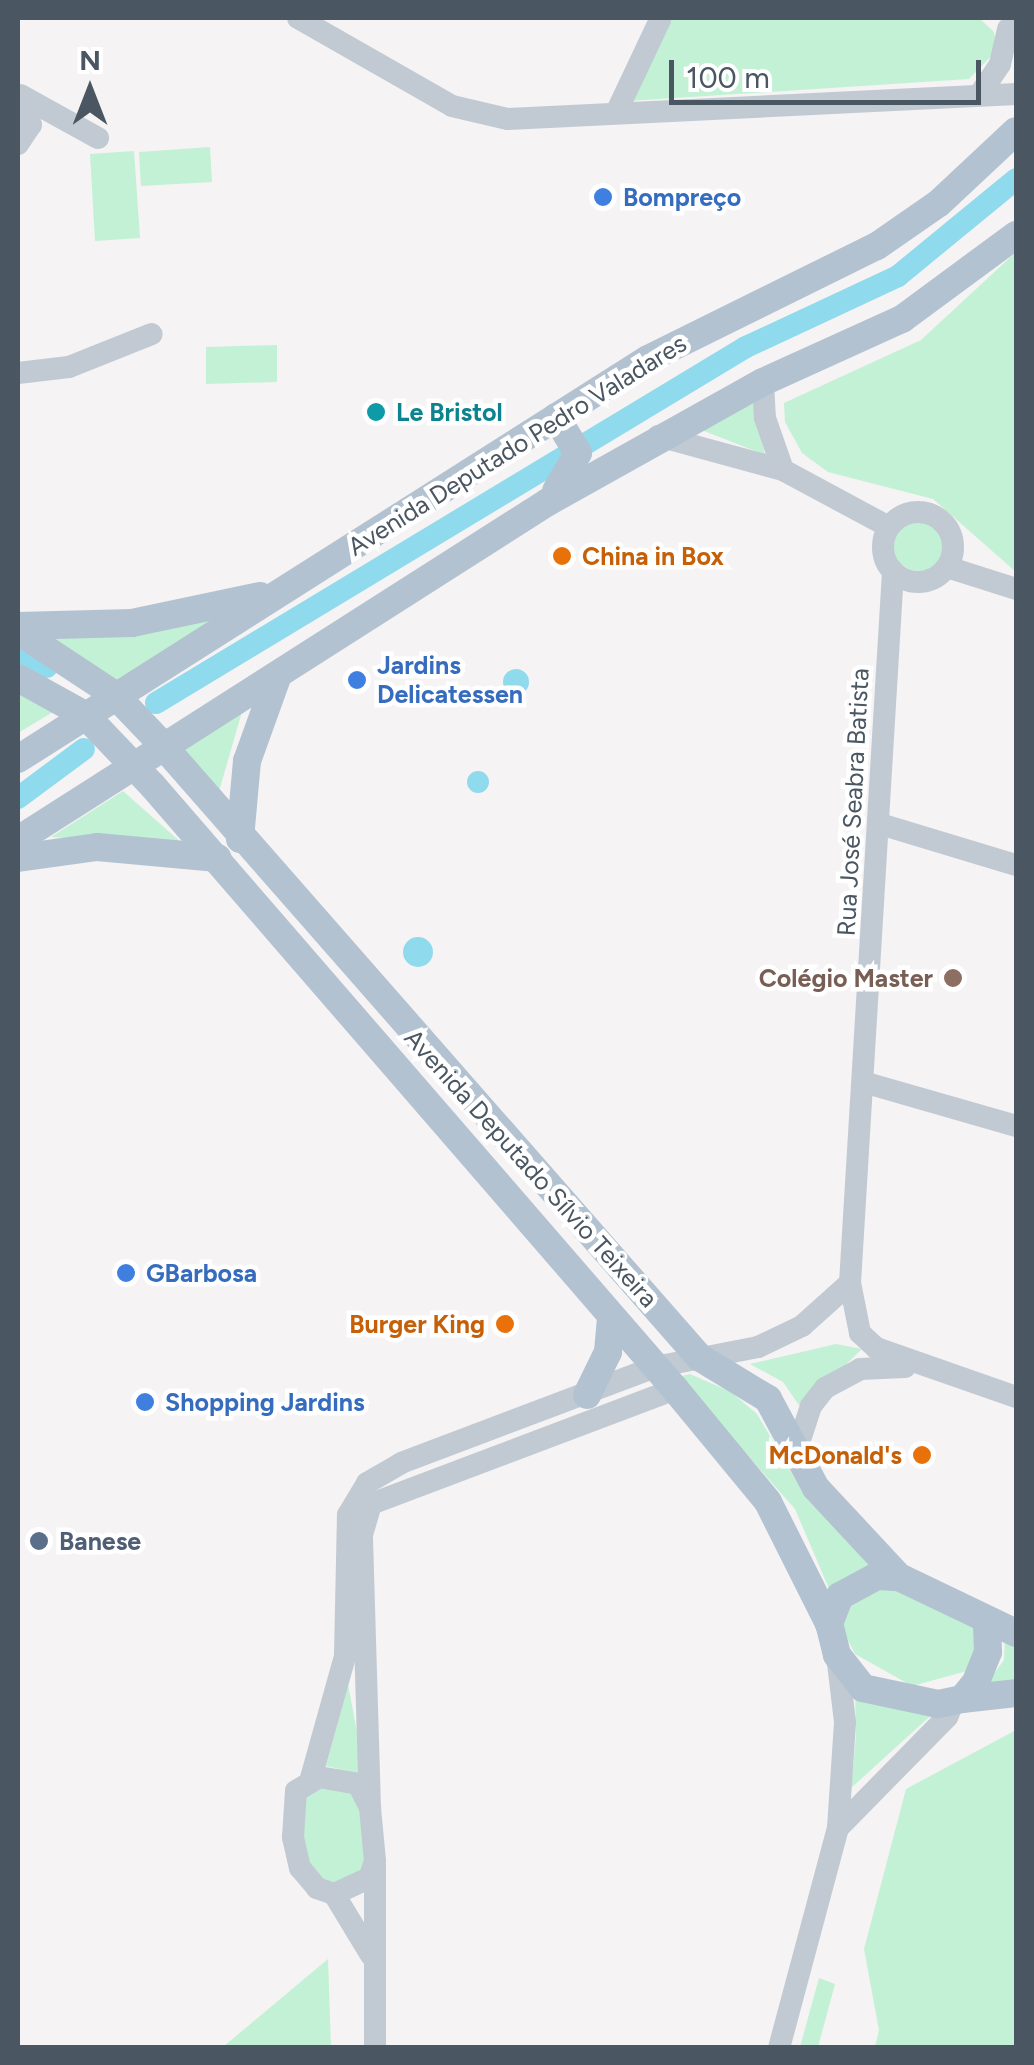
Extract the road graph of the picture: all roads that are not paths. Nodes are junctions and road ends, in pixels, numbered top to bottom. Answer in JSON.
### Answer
{"nodes":[{"id":1,"x":298,"y":18,"type":"edge"},
{"id":2,"x":660,"y":18,"type":"edge"},
{"id":3,"x":1006,"y":28,"type":"edge"},
{"id":4,"x":982,"y":91,"type":"junction"},
{"id":5,"x":20,"y":94,"type":"edge"},
{"id":6,"x":1016,"y":94,"type":"edge"},
{"id":7,"x":616,"y":113,"type":"junction"},
{"id":8,"x":1016,"y":131,"type":"edge"},
{"id":9,"x":24,"y":134,"type":"edge"},
{"id":10,"x":98,"y":138,"type":"dead end"},
{"id":11,"x":1016,"y":235,"type":"edge"},
{"id":12,"x":152,"y":334,"type":"dead end"},
{"id":13,"x":18,"y":373,"type":"edge"},
{"id":14,"x":762,"y":382,"type":"junction"},
{"id":15,"x":563,"y":424,"type":"junction"},
{"id":16,"x":658,"y":436,"type":"junction"},
{"id":17,"x":783,"y":470,"type":"junction"},
{"id":18,"x":548,"y":502,"type":"junction"},
{"id":19,"x":889,"y":527,"type":"junction"},
{"id":20,"x":947,"y":567,"type":"junction"},
{"id":21,"x":894,"y":572,"type":"junction"},
{"id":22,"x":1016,"y":589,"type":"edge"},
{"id":23,"x":281,"y":592,"type":"junction"},
{"id":24,"x":18,"y":628,"type":"edge"},
{"id":25,"x":278,"y":675,"type":"junction"},
{"id":26,"x":18,"y":678,"type":"edge"},
{"id":27,"x":115,"y":695,"type":"junction"},
{"id":28,"x":85,"y":715,"type":"junction"},
{"id":29,"x":166,"y":748,"type":"junction"},
{"id":30,"x":18,"y":759,"type":"edge"},
{"id":31,"x":136,"y":768,"type":"junction"},
{"id":32,"x":880,"y":824,"type":"junction"},
{"id":33,"x":240,"y":839,"type":"junction"},
{"id":34,"x":18,"y":840,"type":"edge"},
{"id":35,"x":18,"y":858,"type":"edge"},
{"id":36,"x":218,"y":858,"type":"junction"},
{"id":37,"x":1016,"y":865,"type":"edge"},
{"id":38,"x":864,"y":1082,"type":"junction"},
{"id":39,"x":1016,"y":1126,"type":"edge"},
{"id":40,"x":850,"y":1283,"type":"junction"},
{"id":41,"x":611,"y":1319,"type":"junction"},
{"id":42,"x":700,"y":1357,"type":"junction"},
{"id":43,"x":654,"y":1368,"type":"junction"},
{"id":44,"x":916,"y":1368,"type":"junction"},
{"id":45,"x":675,"y":1389,"type":"junction"},
{"id":46,"x":587,"y":1395,"type":"junction"},
{"id":47,"x":1016,"y":1397,"type":"edge"},
{"id":48,"x":796,"y":1452,"type":"junction"},
{"id":49,"x":899,"y":1577,"type":"junction"},
{"id":50,"x":829,"y":1624,"type":"junction"},
{"id":51,"x":988,"y":1624,"type":"junction"},
{"id":52,"x":1016,"y":1634,"type":"edge"},
{"id":53,"x":836,"y":1655,"type":"junction"},
{"id":54,"x":1016,"y":1693,"type":"edge"},
{"id":55,"x":958,"y":1700,"type":"junction"},
{"id":56,"x":310,"y":1778,"type":"junction"},
{"id":57,"x":370,"y":1808,"type":"junction"},
{"id":58,"x":838,"y":1828,"type":"junction"},
{"id":59,"x":376,"y":1861,"type":"junction"},
{"id":60,"x":334,"y":1894,"type":"junction"},
{"id":61,"x":373,"y":1958,"type":"junction"},
{"id":62,"x":375,"y":2048,"type":"edge"},
{"id":63,"x":779,"y":2048,"type":"edge"}],
"edges":[{"from":1,"to":7,"type":"street"},
{"from":2,"to":7,"type":"street"},
{"from":3,"to":4,"type":"street"},
{"from":4,"to":6,"type":"street"},
{"from":4,"to":7,"type":"street"},
{"from":5,"to":9,"type":"street"},
{"from":5,"to":10,"type":"street"},
{"from":8,"to":15,"type":"main road","name":"Avenida Deputado Pedro Valadares"},
{"from":11,"to":14,"type":"main road"},
{"from":12,"to":13,"type":"street"},
{"from":14,"to":16,"type":"main road"},
{"from":14,"to":17,"type":"street"},
{"from":15,"to":18,"type":"main road"},
{"from":15,"to":23,"type":"main road","name":"Avenida Deputado Pedro Valadares"},
{"from":16,"to":17,"type":"street"},
{"from":16,"to":18,"type":"main road"},
{"from":17,"to":19,"type":"street"},
{"from":18,"to":25,"type":"main road"},
{"from":19,"to":20,"type":"street"},
{"from":19,"to":21,"type":"street"},
{"from":20,"to":21,"type":"street"},
{"from":20,"to":22,"type":"street"},
{"from":21,"to":32,"type":"street","name":"Rua José Seabra Batista"},
{"from":23,"to":24,"type":"main road"},
{"from":23,"to":27,"type":"main road","name":"Avenida Deputado Pedro Valadares"},
{"from":24,"to":27,"type":"main road"},
{"from":25,"to":29,"type":"main road"},
{"from":25,"to":33,"type":"main road"},
{"from":26,"to":28,"type":"main road"},
{"from":27,"to":28,"type":"main road","name":"Avenida Deputado Pedro Valadares"},
{"from":27,"to":29,"type":"main road","name":"Avenida Deputado Sílvio Teixeira"},
{"from":28,"to":30,"type":"main road","name":"Avenida Deputado Pedro Valadares"},
{"from":28,"to":31,"type":"main road","name":"Avenida Deputado Sílvio Teixeira"},
{"from":29,"to":31,"type":"main road"},
{"from":29,"to":33,"type":"main road","name":"Avenida Deputado Sílvio Teixeira"},
{"from":31,"to":34,"type":"main road"},
{"from":31,"to":36,"type":"main road","name":"Avenida Deputado Sílvio Teixeira"},
{"from":32,"to":37,"type":"street"},
{"from":32,"to":38,"type":"street","name":"Rua José Seabra Batista"},
{"from":33,"to":42,"type":"main road","name":"Avenida Deputado Sílvio Teixeira"},
{"from":35,"to":36,"type":"main road"},
{"from":36,"to":41,"type":"main road","name":"Avenida Deputado Sílvio Teixeira"},
{"from":38,"to":39,"type":"street"},
{"from":38,"to":40,"type":"street","name":"Rua José Seabra Batista"},
{"from":40,"to":42,"type":"street"},
{"from":40,"to":44,"type":"street","name":"Rua José Seabra Batista"},
{"from":41,"to":43,"type":"main road","name":"Avenida Deputado Sílvio Teixeira"},
{"from":41,"to":46,"type":"main road"},
{"from":42,"to":43,"type":"street"},
{"from":42,"to":48,"type":"main road","name":"Avenida Deputado Sílvio Teixeira"},
{"from":43,"to":45,"type":"main road","name":"Avenida Deputado Sílvio Teixeira"},
{"from":43,"to":46,"type":"street"},
{"from":44,"to":47,"type":"street"},
{"from":44,"to":48,"type":"street"},
{"from":45,"to":50,"type":"main road"},
{"from":45,"to":57,"type":"street"},
{"from":46,"to":56,"type":"street"},
{"from":48,"to":49,"type":"main road","name":"Avenida Deputado Sílvio Teixeira"},
{"from":49,"to":50,"type":"main road"},
{"from":49,"to":51,"type":"main road"},
{"from":50,"to":53,"type":"main road"},
{"from":51,"to":52,"type":"main road"},
{"from":51,"to":55,"type":"main road"},
{"from":53,"to":55,"type":"main road"},
{"from":53,"to":58,"type":"street"},
{"from":54,"to":55,"type":"main road"},
{"from":55,"to":58,"type":"street"},
{"from":56,"to":57,"type":"street"},
{"from":56,"to":60,"type":"street"},
{"from":57,"to":59,"type":"street"},
{"from":58,"to":63,"type":"street"},
{"from":59,"to":60,"type":"street"},
{"from":59,"to":61,"type":"street"},
{"from":60,"to":61,"type":"street"},
{"from":61,"to":62,"type":"street"}]}
